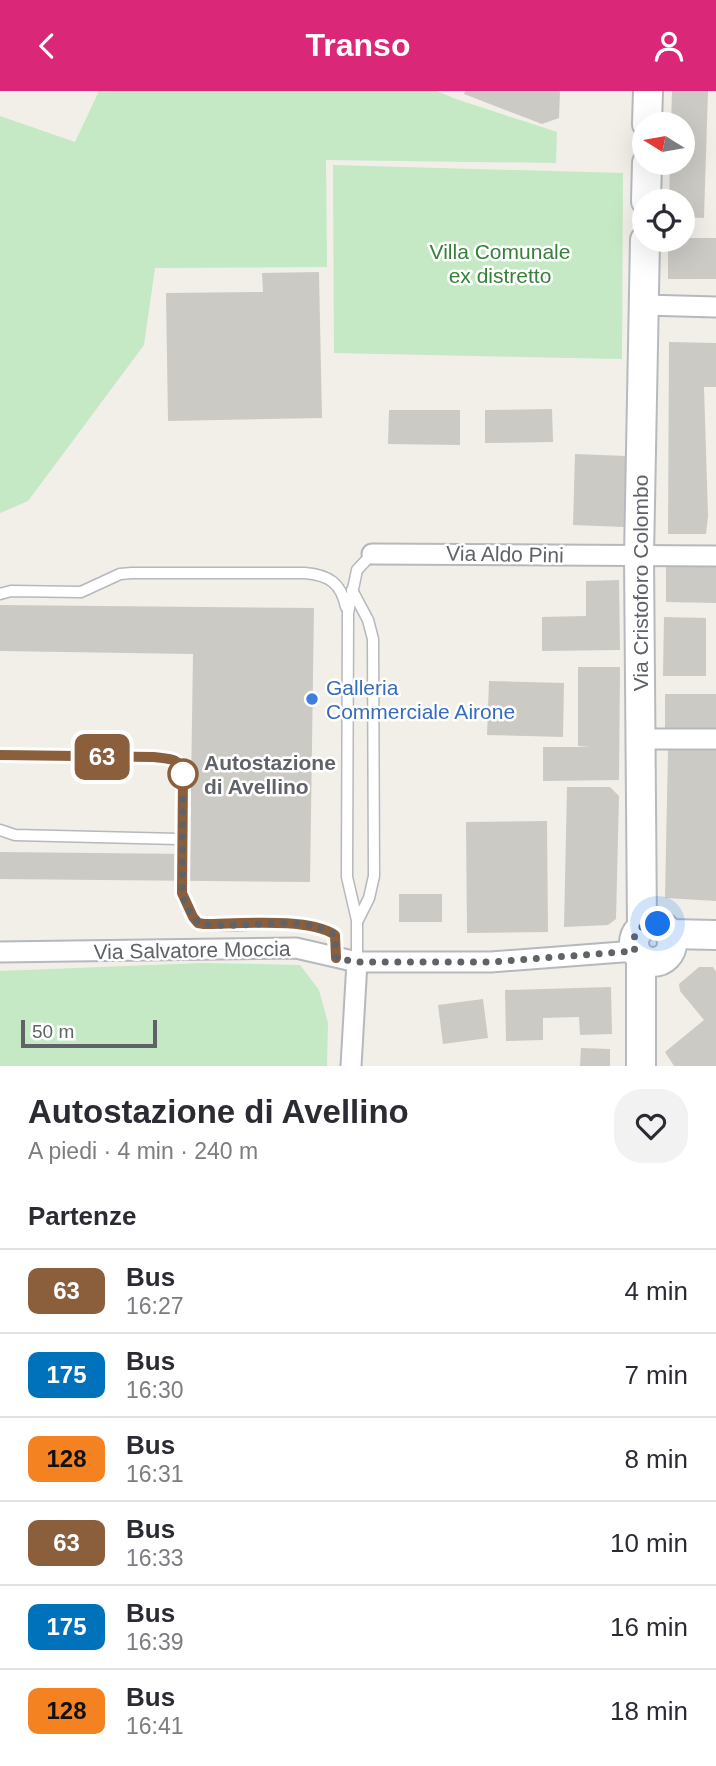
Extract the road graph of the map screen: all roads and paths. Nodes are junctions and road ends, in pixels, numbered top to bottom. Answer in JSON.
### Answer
{"nodes":[{"id":1,"x":648,"y":91,"type":"edge"},
{"id":2,"x":647,"y":112,"type":"edge"},
{"id":3,"x":645,"y":252,"type":"edge"},
{"id":4,"x":644,"y":305,"type":"junction"},
{"id":5,"x":716,"y":307,"type":"edge"},
{"id":6,"x":372,"y":554,"type":"joint"},
{"id":7,"x":639,"y":556,"type":"junction"},
{"id":8,"x":716,"y":556,"type":"edge"},
{"id":9,"x":352,"y":589,"type":"junction"},
{"id":10,"x":0,"y":594,"type":"edge"},
{"id":11,"x":348,"y":613,"type":"junction"},
{"id":12,"x":639,"y":739,"type":"junction"},
{"id":13,"x":716,"y":739,"type":"edge"},
{"id":14,"x":0,"y":755,"type":"edge"},
{"id":15,"x":0,"y":830,"type":"edge"},
{"id":16,"x":181,"y":843,"type":"junction"},
{"id":17,"x":357,"y":923,"type":"junction"},
{"id":18,"x":716,"y":935,"type":"edge"},
{"id":19,"x":639,"y":945,"type":"junction"},
{"id":20,"x":0,"y":952,"type":"edge"},
{"id":21,"x":336,"y":958,"type":"junction"},
{"id":22,"x":357,"y":962,"type":"junction"},
{"id":23,"x":351,"y":1066,"type":"edge"},
{"id":24,"x":641,"y":1066,"type":"edge"}],
"edges":[{"from":1,"to":2,"type":"street"},
{"from":3,"to":4,"type":"street","name":"Via Cristoforo Colombo"},
{"from":4,"to":5,"type":"street"},
{"from":4,"to":7,"type":"street","name":"Via Cristoforo Colombo"},
{"from":6,"to":7,"type":"street","name":"Via Aldo Pini"},
{"from":6,"to":9,"type":"lane"},
{"from":7,"to":8,"type":"street","name":"Via Aldo Pini"},
{"from":7,"to":12,"type":"street","name":"Via Cristoforo Colombo"},
{"from":9,"to":11,"type":"lane"},
{"from":9,"to":17,"type":"lane"},
{"from":10,"to":11,"type":"lane"},
{"from":11,"to":17,"type":"lane"},
{"from":12,"to":13,"type":"street"},
{"from":12,"to":19,"type":"street","name":"Via Cristoforo Colombo"},
{"from":14,"to":16,"type":"lane"},
{"from":15,"to":16,"type":"lane"},
{"from":16,"to":21,"type":"lane"},
{"from":17,"to":22,"type":"lane"},
{"from":18,"to":19,"type":"street"},
{"from":19,"to":22,"type":"street","name":"Via Salvatore Moccia"},
{"from":19,"to":24,"type":"street","name":"Via Cristoforo Colombo"},
{"from":20,"to":21,"type":"street","name":"Via Salvatore Moccia"},
{"from":21,"to":22,"type":"street","name":"Via Salvatore Moccia"},
{"from":22,"to":23,"type":"street"}]}
